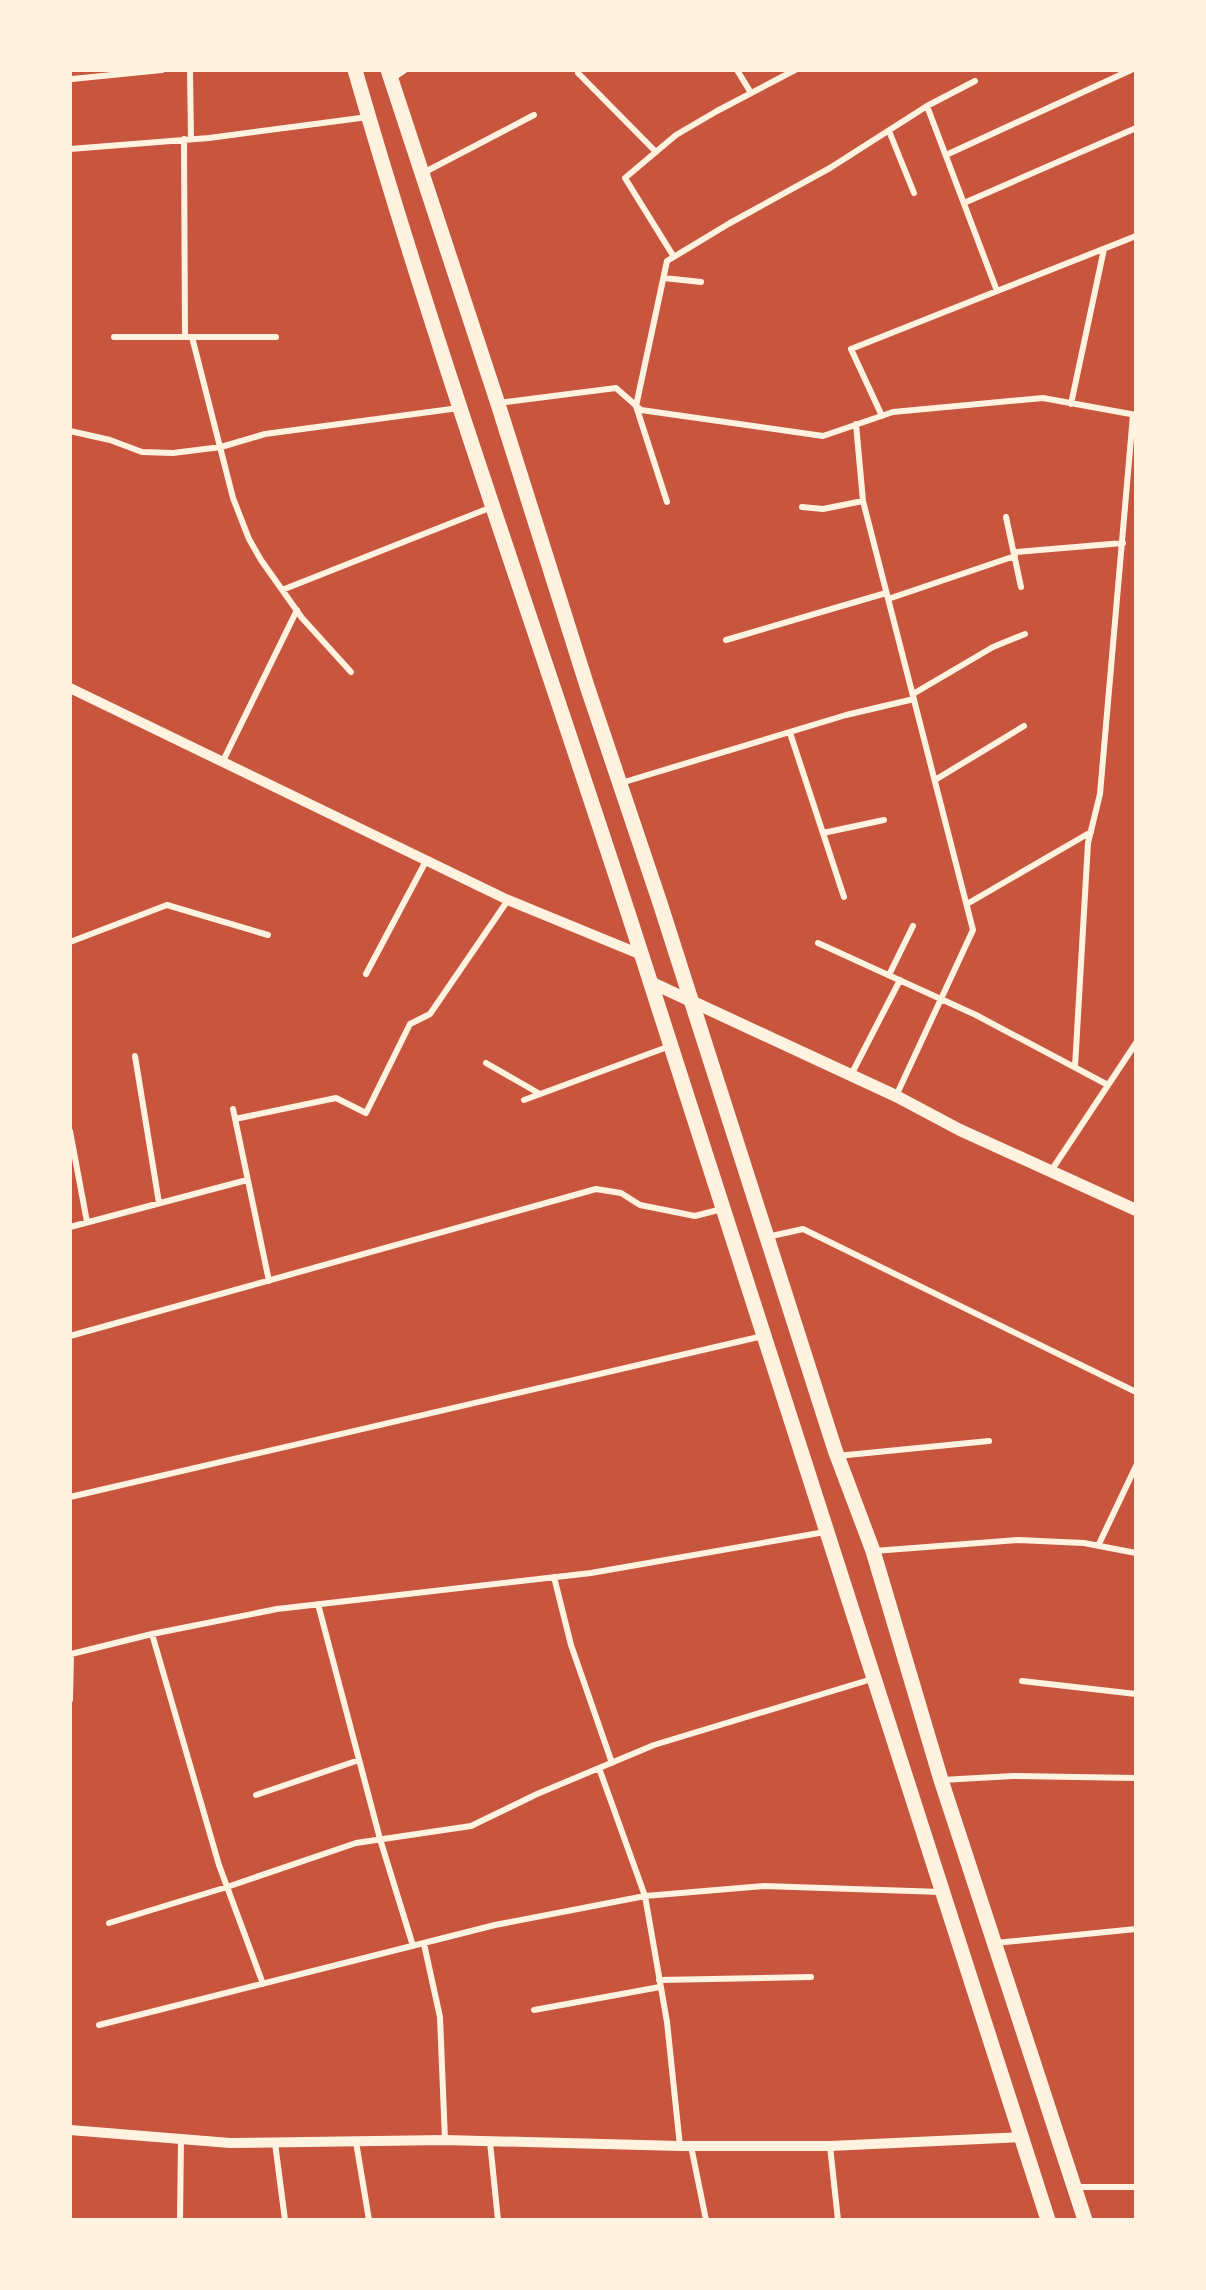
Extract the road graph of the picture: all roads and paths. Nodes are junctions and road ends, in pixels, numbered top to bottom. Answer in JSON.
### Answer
{"nodes":[{"id":1,"x":162,"y":70,"type":"edge"},
{"id":2,"x":190,"y":70,"type":"edge"},
{"id":3,"x":355,"y":70,"type":"edge"},
{"id":4,"x":405,"y":70,"type":"edge"},
{"id":5,"x":737,"y":70,"type":"edge"},
{"id":6,"x":795,"y":70,"type":"edge"},
{"id":7,"x":1131,"y":70,"type":"edge"},
{"id":8,"x":578,"y":73,"type":"dead end"},
{"id":9,"x":389,"y":75,"type":"edge"},
{"id":10,"x":72,"y":79,"type":"edge"},
{"id":11,"x":975,"y":81,"type":"dead end"},
{"id":12,"x":751,"y":93,"type":"junction"},
{"id":13,"x":927,"y":106,"type":"junction"},
{"id":14,"x":534,"y":115,"type":"dead end"},
{"id":15,"x":369,"y":117,"type":"junction"},
{"id":16,"x":1136,"y":128,"type":"edge"},
{"id":17,"x":889,"y":131,"type":"junction"},
{"id":18,"x":184,"y":139,"type":"junction"},
{"id":19,"x":191,"y":139,"type":"junction"},
{"id":20,"x":70,"y":149,"type":"edge"},
{"id":21,"x":656,"y":152,"type":"junction"},
{"id":22,"x":946,"y":155,"type":"junction"},
{"id":23,"x":422,"y":174,"type":"junction"},
{"id":24,"x":914,"y":193,"type":"dead end"},
{"id":25,"x":964,"y":203,"type":"junction"},
{"id":26,"x":1136,"y":236,"type":"edge"},
{"id":27,"x":1104,"y":249,"type":"junction"},
{"id":28,"x":674,"y":257,"type":"junction"},
{"id":29,"x":664,"y":278,"type":"junction"},
{"id":30,"x":700,"y":282,"type":"dead end"},
{"id":31,"x":997,"y":291,"type":"junction"},
{"id":32,"x":276,"y":336,"type":"dead end"},
{"id":33,"x":114,"y":337,"type":"dead end"},
{"id":34,"x":188,"y":337,"type":"junction"},
{"id":35,"x":498,"y":404,"type":"junction"},
{"id":36,"x":1071,"y":404,"type":"junction"},
{"id":37,"x":636,"y":406,"type":"junction"},
{"id":38,"x":460,"y":408,"type":"junction"},
{"id":39,"x":1134,"y":415,"type":"edge"},
{"id":40,"x":882,"y":416,"type":"junction"},
{"id":41,"x":856,"y":424,"type":"junction"},
{"id":42,"x":70,"y":431,"type":"edge"},
{"id":43,"x":222,"y":447,"type":"junction"},
{"id":44,"x":863,"y":501,"type":"junction"},
{"id":45,"x":667,"y":502,"type":"dead end"},
{"id":46,"x":493,"y":507,"type":"junction"},
{"id":47,"x":802,"y":507,"type":"dead end"},
{"id":48,"x":1006,"y":518,"type":"dead end"},
{"id":49,"x":1123,"y":543,"type":"junction"},
{"id":50,"x":1015,"y":554,"type":"junction"},
{"id":51,"x":1021,"y":587,"type":"dead end"},
{"id":52,"x":282,"y":590,"type":"junction"},
{"id":53,"x":887,"y":596,"type":"junction"},
{"id":54,"x":297,"y":610,"type":"junction"},
{"id":55,"x":1025,"y":634,"type":"dead end"},
{"id":56,"x":726,"y":640,"type":"dead end"},
{"id":57,"x":351,"y":672,"type":"dead end"},
{"id":58,"x":70,"y":688,"type":"edge"},
{"id":59,"x":914,"y":697,"type":"junction"},
{"id":60,"x":1024,"y":726,"type":"dead end"},
{"id":61,"x":790,"y":733,"type":"junction"},
{"id":62,"x":222,"y":761,"type":"junction"},
{"id":63,"x":935,"y":780,"type":"junction"},
{"id":64,"x":620,"y":783,"type":"junction"},
{"id":65,"x":884,"y":820,"type":"dead end"},
{"id":66,"x":1091,"y":832,"type":"junction"},
{"id":67,"x":823,"y":833,"type":"junction"},
{"id":68,"x":426,"y":861,"type":"junction"},
{"id":69,"x":844,"y":897,"type":"dead end"},
{"id":70,"x":508,"y":900,"type":"junction"},
{"id":71,"x":967,"y":904,"type":"junction"},
{"id":72,"x":913,"y":927,"type":"dead end"},
{"id":73,"x":268,"y":934,"type":"dead end"},
{"id":74,"x":70,"y":942,"type":"edge"},
{"id":75,"x":818,"y":943,"type":"dead end"},
{"id":76,"x":642,"y":955,"type":"junction"},
{"id":77,"x":366,"y":974,"type":"dead end"},
{"id":78,"x":889,"y":975,"type":"junction"},
{"id":79,"x":900,"y":980,"type":"junction"},
{"id":80,"x":650,"y":982,"type":"junction"},
{"id":81,"x":689,"y":999,"type":"junction"},
{"id":82,"x":941,"y":999,"type":"junction"},
{"id":83,"x":1136,"y":1043,"type":"edge"},
{"id":84,"x":671,"y":1046,"type":"junction"},
{"id":85,"x":135,"y":1056,"type":"dead end"},
{"id":86,"x":486,"y":1063,"type":"dead end"},
{"id":87,"x":1075,"y":1067,"type":"junction"},
{"id":88,"x":851,"y":1075,"type":"junction"},
{"id":89,"x":1108,"y":1085,"type":"junction"},
{"id":90,"x":540,"y":1094,"type":"junction"},
{"id":91,"x":896,"y":1096,"type":"junction"},
{"id":92,"x":524,"y":1100,"type":"dead end"},
{"id":93,"x":233,"y":1109,"type":"dead end"},
{"id":94,"x":235,"y":1119,"type":"junction"},
{"id":95,"x":70,"y":1131,"type":"edge"},
{"id":96,"x":1051,"y":1172,"type":"junction"},
{"id":97,"x":247,"y":1180,"type":"junction"},
{"id":98,"x":159,"y":1203,"type":"junction"},
{"id":99,"x":722,"y":1209,"type":"junction"},
{"id":100,"x":1136,"y":1210,"type":"edge"},
{"id":101,"x":87,"y":1222,"type":"junction"},
{"id":102,"x":70,"y":1227,"type":"edge"},
{"id":103,"x":766,"y":1237,"type":"junction"},
{"id":104,"x":269,"y":1281,"type":"junction"},
{"id":105,"x":70,"y":1336,"type":"edge"},
{"id":106,"x":763,"y":1336,"type":"junction"},
{"id":107,"x":1136,"y":1392,"type":"edge"},
{"id":108,"x":988,"y":1440,"type":"dead end"},
{"id":109,"x":837,"y":1456,"type":"junction"},
{"id":110,"x":1136,"y":1466,"type":"edge"},
{"id":111,"x":70,"y":1497,"type":"edge"},
{"id":112,"x":825,"y":1532,"type":"junction"},
{"id":113,"x":1098,"y":1546,"type":"junction"},
{"id":114,"x":873,"y":1551,"type":"junction"},
{"id":115,"x":1136,"y":1553,"type":"edge"},
{"id":116,"x":554,"y":1577,"type":"junction"},
{"id":117,"x":318,"y":1604,"type":"junction"},
{"id":118,"x":152,"y":1634,"type":"junction"},
{"id":119,"x":872,"y":1679,"type":"junction"},
{"id":120,"x":1022,"y":1681,"type":"dead end"},
{"id":121,"x":1136,"y":1694,"type":"edge"},
{"id":122,"x":70,"y":1700,"type":"edge"},
{"id":123,"x":359,"y":1760,"type":"junction"},
{"id":124,"x":612,"y":1763,"type":"junction"},
{"id":125,"x":599,"y":1768,"type":"junction"},
{"id":126,"x":1136,"y":1778,"type":"edge"},
{"id":127,"x":941,"y":1780,"type":"junction"},
{"id":128,"x":256,"y":1795,"type":"dead end"},
{"id":129,"x":380,"y":1839,"type":"junction"},
{"id":130,"x":227,"y":1887,"type":"junction"},
{"id":131,"x":942,"y":1892,"type":"junction"},
{"id":132,"x":645,"y":1896,"type":"junction"},
{"id":133,"x":109,"y":1923,"type":"dead end"},
{"id":134,"x":1136,"y":1929,"type":"edge"},
{"id":135,"x":995,"y":1943,"type":"junction"},
{"id":136,"x":424,"y":1944,"type":"junction"},
{"id":137,"x":413,"y":1947,"type":"junction"},
{"id":138,"x":811,"y":1977,"type":"dead end"},
{"id":139,"x":660,"y":1983,"type":"junction"},
{"id":140,"x":263,"y":1984,"type":"junction"},
{"id":141,"x":534,"y":2010,"type":"dead end"},
{"id":142,"x":99,"y":2025,"type":"dead end"},
{"id":143,"x":70,"y":2130,"type":"edge"},
{"id":144,"x":1021,"y":2137,"type":"junction"},
{"id":145,"x":181,"y":2139,"type":"junction"},
{"id":146,"x":445,"y":2140,"type":"junction"},
{"id":147,"x":356,"y":2142,"type":"junction"},
{"id":148,"x":490,"y":2142,"type":"junction"},
{"id":149,"x":275,"y":2143,"type":"junction"},
{"id":150,"x":686,"y":2146,"type":"junction"},
{"id":151,"x":830,"y":2146,"type":"junction"},
{"id":152,"x":1075,"y":2187,"type":"junction"},
{"id":153,"x":1136,"y":2187,"type":"edge"},
{"id":154,"x":180,"y":2220,"type":"edge"},
{"id":155,"x":285,"y":2220,"type":"edge"},
{"id":156,"x":369,"y":2220,"type":"edge"},
{"id":157,"x":498,"y":2220,"type":"edge"},
{"id":158,"x":705,"y":2220,"type":"edge"},
{"id":159,"x":838,"y":2220,"type":"edge"},
{"id":160,"x":1048,"y":2220,"type":"edge"},
{"id":161,"x":1085,"y":2220,"type":"edge"}],
"edges":[{"from":1,"to":10,"type":"street"},
{"from":2,"to":19,"type":"street"},
{"from":3,"to":15,"type":"main road"},
{"from":4,"to":9,"type":"street"},
{"from":5,"to":12,"type":"street"},
{"from":6,"to":12,"type":"street"},
{"from":7,"to":22,"type":"street"},
{"from":8,"to":21,"type":"street"},
{"from":9,"to":23,"type":"main road"},
{"from":11,"to":13,"type":"street"},
{"from":12,"to":21,"type":"street"},
{"from":13,"to":17,"type":"street"},
{"from":13,"to":22,"type":"street"},
{"from":14,"to":23,"type":"street"},
{"from":15,"to":19,"type":"street"},
{"from":15,"to":38,"type":"main road"},
{"from":16,"to":25,"type":"street"},
{"from":17,"to":24,"type":"street"},
{"from":17,"to":28,"type":"street"},
{"from":18,"to":19,"type":"street"},
{"from":18,"to":20,"type":"street"},
{"from":18,"to":34,"type":"street"},
{"from":21,"to":28,"type":"street"},
{"from":22,"to":25,"type":"street"},
{"from":23,"to":35,"type":"main road"},
{"from":25,"to":31,"type":"street"},
{"from":26,"to":27,"type":"street"},
{"from":27,"to":31,"type":"street"},
{"from":27,"to":36,"type":"street"},
{"from":28,"to":29,"type":"street"},
{"from":29,"to":30,"type":"street"},
{"from":29,"to":37,"type":"street"},
{"from":31,"to":40,"type":"street"},
{"from":32,"to":34,"type":"street"},
{"from":33,"to":34,"type":"street"},
{"from":34,"to":43,"type":"street"},
{"from":35,"to":37,"type":"street"},
{"from":35,"to":64,"type":"main road"},
{"from":36,"to":39,"type":"street"},
{"from":36,"to":40,"type":"street"},
{"from":37,"to":41,"type":"street"},
{"from":37,"to":45,"type":"street"},
{"from":38,"to":43,"type":"street"},
{"from":38,"to":46,"type":"main road"},
{"from":39,"to":49,"type":"street"},
{"from":40,"to":41,"type":"street"},
{"from":41,"to":44,"type":"street"},
{"from":42,"to":43,"type":"street"},
{"from":43,"to":52,"type":"street"},
{"from":44,"to":47,"type":"street"},
{"from":44,"to":53,"type":"street"},
{"from":46,"to":52,"type":"street"},
{"from":46,"to":76,"type":"main road"},
{"from":48,"to":50,"type":"street"},
{"from":49,"to":50,"type":"street"},
{"from":49,"to":66,"type":"street"},
{"from":50,"to":51,"type":"street"},
{"from":50,"to":53,"type":"street"},
{"from":52,"to":54,"type":"street"},
{"from":53,"to":56,"type":"street"},
{"from":53,"to":59,"type":"street"},
{"from":54,"to":57,"type":"street"},
{"from":54,"to":62,"type":"street"},
{"from":55,"to":59,"type":"street"},
{"from":58,"to":62,"type":"street"},
{"from":59,"to":61,"type":"street"},
{"from":59,"to":63,"type":"street"},
{"from":60,"to":63,"type":"street"},
{"from":61,"to":64,"type":"street"},
{"from":61,"to":67,"type":"street"},
{"from":62,"to":68,"type":"street"},
{"from":63,"to":71,"type":"street"},
{"from":64,"to":81,"type":"main road"},
{"from":65,"to":67,"type":"street"},
{"from":66,"to":71,"type":"street"},
{"from":66,"to":87,"type":"street"},
{"from":67,"to":69,"type":"street"},
{"from":68,"to":70,"type":"street"},
{"from":68,"to":77,"type":"street"},
{"from":70,"to":76,"type":"street"},
{"from":70,"to":94,"type":"street"},
{"from":71,"to":82,"type":"street"},
{"from":72,"to":78,"type":"street"},
{"from":73,"to":74,"type":"street"},
{"from":75,"to":78,"type":"street"},
{"from":76,"to":80,"type":"main road"},
{"from":78,"to":79,"type":"street"},
{"from":79,"to":82,"type":"street"},
{"from":79,"to":88,"type":"street"},
{"from":80,"to":81,"type":"main road"},
{"from":80,"to":84,"type":"main road"},
{"from":81,"to":88,"type":"main road"},
{"from":81,"to":103,"type":"main road"},
{"from":82,"to":87,"type":"street"},
{"from":82,"to":91,"type":"street"},
{"from":83,"to":89,"type":"street"},
{"from":84,"to":90,"type":"street"},
{"from":84,"to":99,"type":"main road"},
{"from":85,"to":98,"type":"street"},
{"from":86,"to":90,"type":"street"},
{"from":87,"to":89,"type":"street"},
{"from":88,"to":91,"type":"main road"},
{"from":89,"to":96,"type":"street"},
{"from":90,"to":92,"type":"street"},
{"from":91,"to":96,"type":"main road"},
{"from":93,"to":94,"type":"street"},
{"from":94,"to":97,"type":"street"},
{"from":95,"to":101,"type":"street"},
{"from":96,"to":100,"type":"main road"},
{"from":97,"to":98,"type":"street"},
{"from":97,"to":104,"type":"street"},
{"from":98,"to":101,"type":"street"},
{"from":99,"to":104,"type":"street"},
{"from":99,"to":106,"type":"main road"},
{"from":101,"to":102,"type":"street"},
{"from":103,"to":107,"type":"street"},
{"from":103,"to":109,"type":"main road"},
{"from":104,"to":105,"type":"street"},
{"from":106,"to":111,"type":"street"},
{"from":106,"to":112,"type":"main road"},
{"from":108,"to":109,"type":"street"},
{"from":109,"to":114,"type":"main road"},
{"from":110,"to":113,"type":"street"},
{"from":112,"to":116,"type":"street"},
{"from":112,"to":119,"type":"main road"},
{"from":113,"to":114,"type":"street"},
{"from":113,"to":115,"type":"street"},
{"from":114,"to":127,"type":"main road"},
{"from":116,"to":117,"type":"street"},
{"from":116,"to":124,"type":"street"},
{"from":117,"to":118,"type":"street"},
{"from":117,"to":123,"type":"street"},
{"from":118,"to":122,"type":"street"},
{"from":118,"to":130,"type":"street"},
{"from":119,"to":124,"type":"street"},
{"from":119,"to":131,"type":"main road"},
{"from":120,"to":121,"type":"street"},
{"from":123,"to":128,"type":"street"},
{"from":123,"to":129,"type":"street"},
{"from":124,"to":125,"type":"street"},
{"from":125,"to":129,"type":"street"},
{"from":125,"to":132,"type":"street"},
{"from":126,"to":127,"type":"street"},
{"from":127,"to":135,"type":"main road"},
{"from":129,"to":130,"type":"street"},
{"from":129,"to":137,"type":"street"},
{"from":130,"to":133,"type":"street"},
{"from":130,"to":140,"type":"street"},
{"from":131,"to":132,"type":"street"},
{"from":131,"to":144,"type":"main road"},
{"from":132,"to":136,"type":"street"},
{"from":132,"to":139,"type":"street"},
{"from":134,"to":135,"type":"street"},
{"from":135,"to":152,"type":"main road"},
{"from":136,"to":137,"type":"street"},
{"from":136,"to":146,"type":"street"},
{"from":137,"to":140,"type":"street"},
{"from":138,"to":139,"type":"street"},
{"from":139,"to":141,"type":"street"},
{"from":139,"to":150,"type":"street"},
{"from":140,"to":142,"type":"street"},
{"from":143,"to":145,"type":"street"},
{"from":144,"to":151,"type":"street"},
{"from":144,"to":160,"type":"main road"},
{"from":145,"to":149,"type":"street"},
{"from":145,"to":154,"type":"street"},
{"from":146,"to":147,"type":"street"},
{"from":146,"to":148,"type":"street"},
{"from":147,"to":149,"type":"street"},
{"from":147,"to":156,"type":"street"},
{"from":148,"to":150,"type":"street"},
{"from":148,"to":157,"type":"street"},
{"from":149,"to":155,"type":"street"},
{"from":150,"to":151,"type":"street"},
{"from":150,"to":158,"type":"street"},
{"from":151,"to":159,"type":"street"},
{"from":152,"to":153,"type":"street"},
{"from":152,"to":161,"type":"main road"}]}
